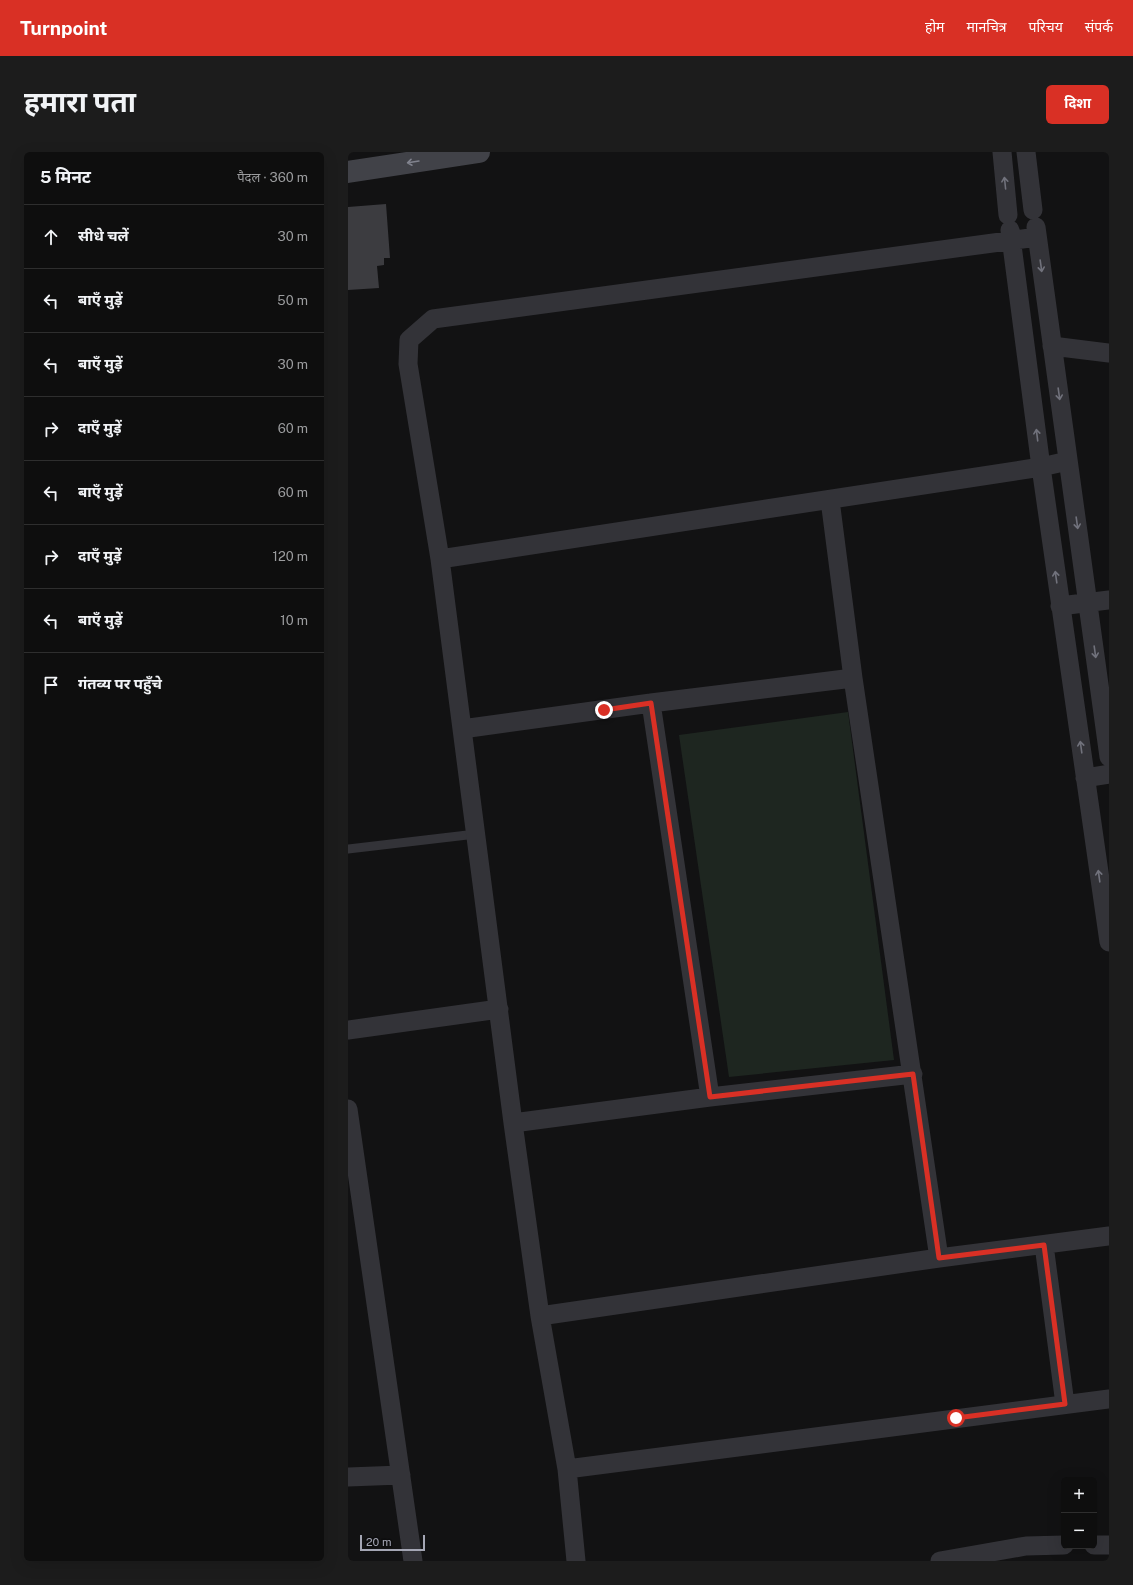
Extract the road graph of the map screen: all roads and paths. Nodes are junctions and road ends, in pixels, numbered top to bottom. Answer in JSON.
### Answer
{"nodes":[{"id":1,"x":479,"y":152,"type":"edge"},
{"id":2,"x":1002,"y":152,"type":"edge"},
{"id":3,"x":1026,"y":152,"type":"edge"},
{"id":4,"x":348,"y":172,"type":"edge"},
{"id":5,"x":1036,"y":224,"type":"junction"},
{"id":6,"x":1010,"y":228,"type":"junction"},
{"id":7,"x":1052,"y":346,"type":"junction"},
{"id":8,"x":1109,"y":353,"type":"edge"},
{"id":9,"x":1068,"y":461,"type":"junction"},
{"id":10,"x":1041,"y":468,"type":"junction"},
{"id":11,"x":830,"y":500,"type":"junction"},
{"id":12,"x":440,"y":559,"type":"junction"},
{"id":13,"x":1109,"y":600,"type":"edge"},
{"id":14,"x":1088,"y":603,"type":"junction"},
{"id":15,"x":1060,"y":606,"type":"junction"},
{"id":16,"x":853,"y":678,"type":"junction"},
{"id":17,"x":651,"y":703,"type":"junction"},
{"id":18,"x":462,"y":729,"type":"junction"},
{"id":19,"x":1109,"y":757,"type":"edge"},
{"id":20,"x":1109,"y":774,"type":"edge"},
{"id":21,"x":1085,"y":778,"type":"junction"},
{"id":22,"x":476,"y":834,"type":"junction"},
{"id":23,"x":348,"y":849,"type":"edge"},
{"id":24,"x":1109,"y":942,"type":"edge"},
{"id":25,"x":499,"y":1009,"type":"junction"},
{"id":26,"x":348,"y":1030,"type":"edge"},
{"id":27,"x":913,"y":1074,"type":"junction"},
{"id":28,"x":710,"y":1097,"type":"junction"},
{"id":29,"x":348,"y":1109,"type":"edge"},
{"id":30,"x":513,"y":1122,"type":"junction"},
{"id":31,"x":1109,"y":1236,"type":"edge"},
{"id":32,"x":1044,"y":1245,"type":"junction"},
{"id":33,"x":939,"y":1258,"type":"junction"},
{"id":34,"x":540,"y":1316,"type":"junction"},
{"id":35,"x":1109,"y":1399,"type":"edge"},
{"id":36,"x":1065,"y":1404,"type":"junction"},
{"id":37,"x":567,"y":1468,"type":"junction"},
{"id":38,"x":402,"y":1475,"type":"junction"},
{"id":39,"x":348,"y":1477,"type":"edge"},
{"id":40,"x":1097,"y":1545,"type":"edge"},
{"id":41,"x":1109,"y":1545,"type":"edge"},
{"id":42,"x":1061,"y":1546,"type":"edge"},
{"id":43,"x":1025,"y":1554,"type":"edge"},
{"id":44,"x":413,"y":1561,"type":"edge"},
{"id":45,"x":576,"y":1561,"type":"edge"},
{"id":46,"x":940,"y":1561,"type":"edge"}],
"edges":[{"from":1,"to":4,"type":"main road","one_way":true},
{"from":6,"to":2,"type":"street","one_way":true},
{"from":3,"to":5,"type":"street"},
{"from":5,"to":6,"type":"street"},
{"from":5,"to":7,"type":"street","one_way":true},
{"from":10,"to":6,"type":"street","one_way":true},
{"from":6,"to":12,"type":"street"},
{"from":7,"to":8,"type":"street"},
{"from":7,"to":9,"type":"street","one_way":true},
{"from":9,"to":10,"type":"street"},
{"from":9,"to":14,"type":"street","one_way":true},
{"from":10,"to":11,"type":"street"},
{"from":15,"to":10,"type":"street","one_way":true},
{"from":11,"to":12,"type":"street"},
{"from":11,"to":16,"type":"street"},
{"from":12,"to":18,"type":"street"},
{"from":13,"to":14,"type":"street"},
{"from":14,"to":15,"type":"street"},
{"from":14,"to":19,"type":"street","one_way":true},
{"from":21,"to":15,"type":"street","one_way":true},
{"from":16,"to":17,"type":"street"},
{"from":16,"to":27,"type":"street"},
{"from":17,"to":18,"type":"street"},
{"from":17,"to":28,"type":"street"},
{"from":18,"to":22,"type":"street"},
{"from":20,"to":21,"type":"street"},
{"from":24,"to":21,"type":"street","one_way":true},
{"from":22,"to":23,"type":"lane"},
{"from":22,"to":25,"type":"street"},
{"from":25,"to":26,"type":"street"},
{"from":25,"to":30,"type":"street"},
{"from":27,"to":28,"type":"street"},
{"from":27,"to":33,"type":"street"},
{"from":28,"to":30,"type":"street"},
{"from":29,"to":38,"type":"street"},
{"from":30,"to":34,"type":"street"},
{"from":31,"to":32,"type":"street"},
{"from":32,"to":33,"type":"street"},
{"from":32,"to":36,"type":"street"},
{"from":33,"to":34,"type":"street"},
{"from":34,"to":37,"type":"street"},
{"from":35,"to":36,"type":"street"},
{"from":36,"to":37,"type":"street"},
{"from":37,"to":45,"type":"street"},
{"from":38,"to":39,"type":"street"},
{"from":38,"to":44,"type":"street"},
{"from":40,"to":41,"type":"street"},
{"from":42,"to":43,"type":"street"},
{"from":43,"to":46,"type":"street"}]}
